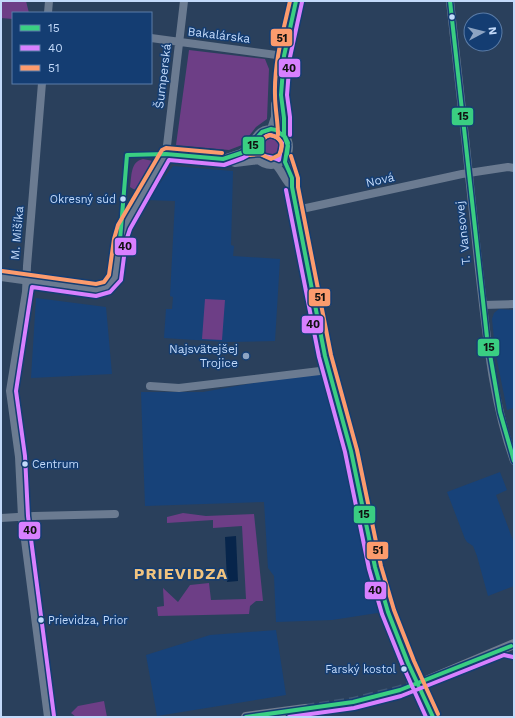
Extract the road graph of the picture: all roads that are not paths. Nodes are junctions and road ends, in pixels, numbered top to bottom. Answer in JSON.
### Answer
{"nodes":[{"id":1,"x":49,"y":1,"type":"edge"},
{"id":2,"x":184,"y":1,"type":"edge"},
{"id":3,"x":296,"y":1,"type":"edge"},
{"id":4,"x":450,"y":1,"type":"edge"},
{"id":5,"x":48,"y":12,"type":"edge"},
{"id":6,"x":152,"y":38,"type":"edge"},
{"id":7,"x":179,"y":42,"type":"junction"},
{"id":8,"x":284,"y":56,"type":"junction"},
{"id":9,"x":42,"y":84,"type":"edge"},
{"id":10,"x":281,"y":95,"type":"junction"},
{"id":11,"x":271,"y":129,"type":"junction"},
{"id":12,"x":284,"y":135,"type":"junction"},
{"id":13,"x":253,"y":146,"type":"junction"},
{"id":14,"x":166,"y":154,"type":"junction"},
{"id":15,"x":285,"y":157,"type":"junction"},
{"id":16,"x":223,"y":159,"type":"junction"},
{"id":17,"x":259,"y":160,"type":"junction"},
{"id":18,"x":275,"y":164,"type":"junction"},
{"id":19,"x":514,"y":168,"type":"edge"},
{"id":20,"x":468,"y":173,"type":"junction"},
{"id":21,"x":292,"y":187,"type":"junction"},
{"id":22,"x":297,"y":210,"type":"junction"},
{"id":23,"x":1,"y":277,"type":"edge"},
{"id":24,"x":26,"y":280,"type":"junction"},
{"id":25,"x":514,"y":304,"type":"edge"},
{"id":26,"x":483,"y":305,"type":"junction"},
{"id":27,"x":328,"y":370,"type":"junction"},
{"id":28,"x":150,"y":386,"type":"dead end"},
{"id":29,"x":514,"y":461,"type":"edge"},
{"id":30,"x":115,"y":514,"type":"dead end"},
{"id":31,"x":22,"y":517,"type":"junction"},
{"id":32,"x":1,"y":518,"type":"edge"},
{"id":33,"x":511,"y":647,"type":"edge"},
{"id":34,"x":426,"y":681,"type":"tunnel mouth"},
{"id":35,"x":305,"y":709,"type":"tunnel mouth"},
{"id":36,"x":48,"y":717,"type":"edge"},
{"id":37,"x":246,"y":717,"type":"edge"},
{"id":38,"x":433,"y":717,"type":"edge"}],
"edges":[{"from":1,"to":5,"type":"street"},
{"from":2,"to":7,"type":"street","name":"Šumperská"},
{"from":3,"to":8,"type":"street"},
{"from":4,"to":20,"type":"street","name":"T. Vansovej"},
{"from":6,"to":7,"type":"street","name":"Bakalárska"},
{"from":7,"to":8,"type":"street","name":"Bakalárska"},
{"from":7,"to":14,"type":"street","name":"Šumperská"},
{"from":8,"to":10,"type":"street"},
{"from":9,"to":24,"type":"street","name":"M. Mišíka"},
{"from":10,"to":11,"type":"street"},
{"from":10,"to":12,"type":"street"},
{"from":11,"to":12,"type":"street"},
{"from":11,"to":13,"type":"street"},
{"from":12,"to":15,"type":"street"},
{"from":13,"to":16,"type":"street"},
{"from":13,"to":17,"type":"street"},
{"from":14,"to":16,"type":"street"},
{"from":14,"to":24,"type":"street"},
{"from":15,"to":18,"type":"street"},
{"from":15,"to":21,"type":"street"},
{"from":16,"to":17,"type":"street"},
{"from":17,"to":18,"type":"street"},
{"from":18,"to":21,"type":"street"},
{"from":19,"to":20,"type":"street","name":"Nová"},
{"from":20,"to":22,"type":"street","name":"Nová"},
{"from":20,"to":26,"type":"street","name":"T. Vansovej"},
{"from":21,"to":22,"type":"street"},
{"from":22,"to":27,"type":"street"},
{"from":23,"to":24,"type":"street"},
{"from":24,"to":31,"type":"street","name":"M. Mišíka"},
{"from":25,"to":26,"type":"street"},
{"from":26,"to":29,"type":"street","name":"T. Vansovej"},
{"from":27,"to":28,"type":"street"},
{"from":27,"to":38,"type":"street"},
{"from":30,"to":31,"type":"street"},
{"from":31,"to":32,"type":"street"},
{"from":31,"to":36,"type":"street","name":"M. Mišíka"},
{"from":33,"to":34,"type":"main road"},
{"from":35,"to":37,"type":"main road"}]}
